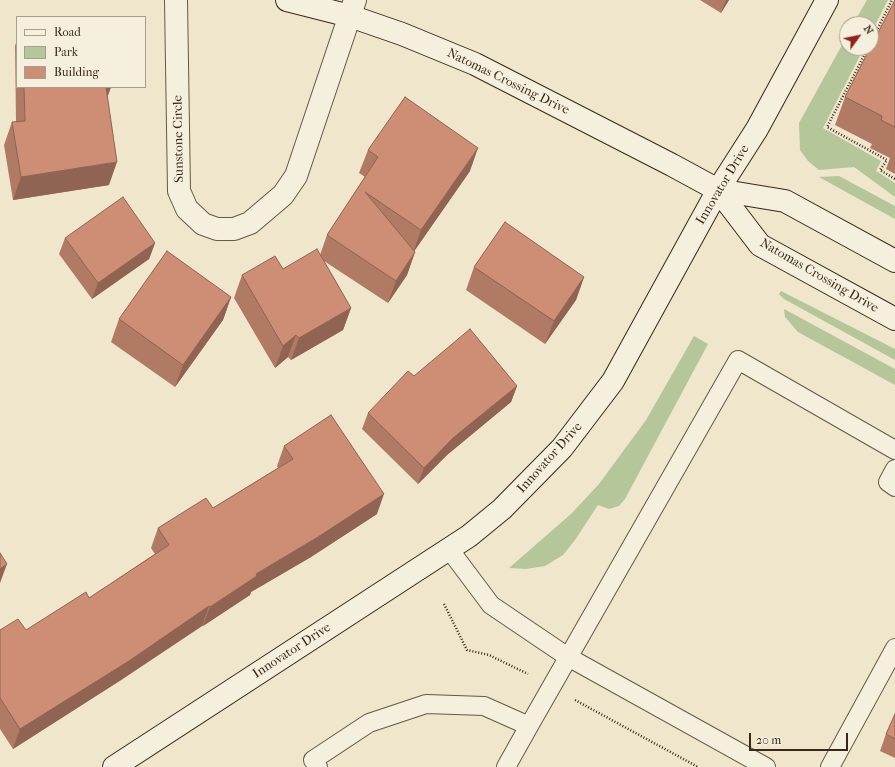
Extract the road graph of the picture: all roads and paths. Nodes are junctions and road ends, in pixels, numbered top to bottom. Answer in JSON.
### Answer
{"nodes":[{"id":1,"x":176,"y":0,"type":"edge"},
{"id":2,"x":287,"y":0,"type":"edge"},
{"id":3,"x":827,"y":0,"type":"edge"},
{"id":4,"x":892,"y":0,"type":"edge"},
{"id":5,"x":353,"y":8,"type":"edge"},
{"id":6,"x":879,"y":26,"type":"edge"},
{"id":7,"x":864,"y":56,"type":"edge"},
{"id":8,"x":895,"y":179,"type":"edge"},
{"id":9,"x":718,"y":190,"type":"junction"},
{"id":10,"x":895,"y":261,"type":"edge"},
{"id":11,"x":895,"y":319,"type":"edge"},
{"id":12,"x":895,"y":450,"type":"edge"},
{"id":13,"x":895,"y":469,"type":"edge"},
{"id":14,"x":895,"y":487,"type":"edge"},
{"id":15,"x":449,"y":549,"type":"junction"},
{"id":16,"x":895,"y":648,"type":"edge"},
{"id":17,"x":568,"y":658,"type":"junction"},
{"id":18,"x":529,"y":726,"type":"junction"},
{"id":19,"x":114,"y":767,"type":"edge"},
{"id":20,"x":318,"y":767,"type":"edge"},
{"id":21,"x":506,"y":767,"type":"edge"},
{"id":22,"x":766,"y":767,"type":"edge"},
{"id":23,"x":830,"y":767,"type":"edge"}],
"edges":[{"from":1,"to":5,"type":"street","name":"Sunstone Circle"},
{"from":2,"to":5,"type":"street","name":"Natomas Crossing Drive"},
{"from":3,"to":9,"type":"street","name":"Innovator Drive"},
{"from":4,"to":6,"type":"path"},
{"from":5,"to":9,"type":"street","name":"Natomas Crossing Drive"},
{"from":7,"to":8,"type":"path"},
{"from":9,"to":10,"type":"street","name":"Natomas Crossing Drive"},
{"from":9,"to":11,"type":"street","name":"Natomas Crossing Drive"},
{"from":9,"to":15,"type":"street","name":"Innovator Drive"},
{"from":12,"to":17,"type":"lane"},
{"from":13,"to":14,"type":"lane"},
{"from":15,"to":17,"type":"lane"},
{"from":15,"to":19,"type":"street","name":"Innovator Drive"},
{"from":16,"to":23,"type":"lane"},
{"from":17,"to":18,"type":"lane"},
{"from":17,"to":22,"type":"lane"},
{"from":18,"to":20,"type":"lane"},
{"from":18,"to":21,"type":"lane"}]}
